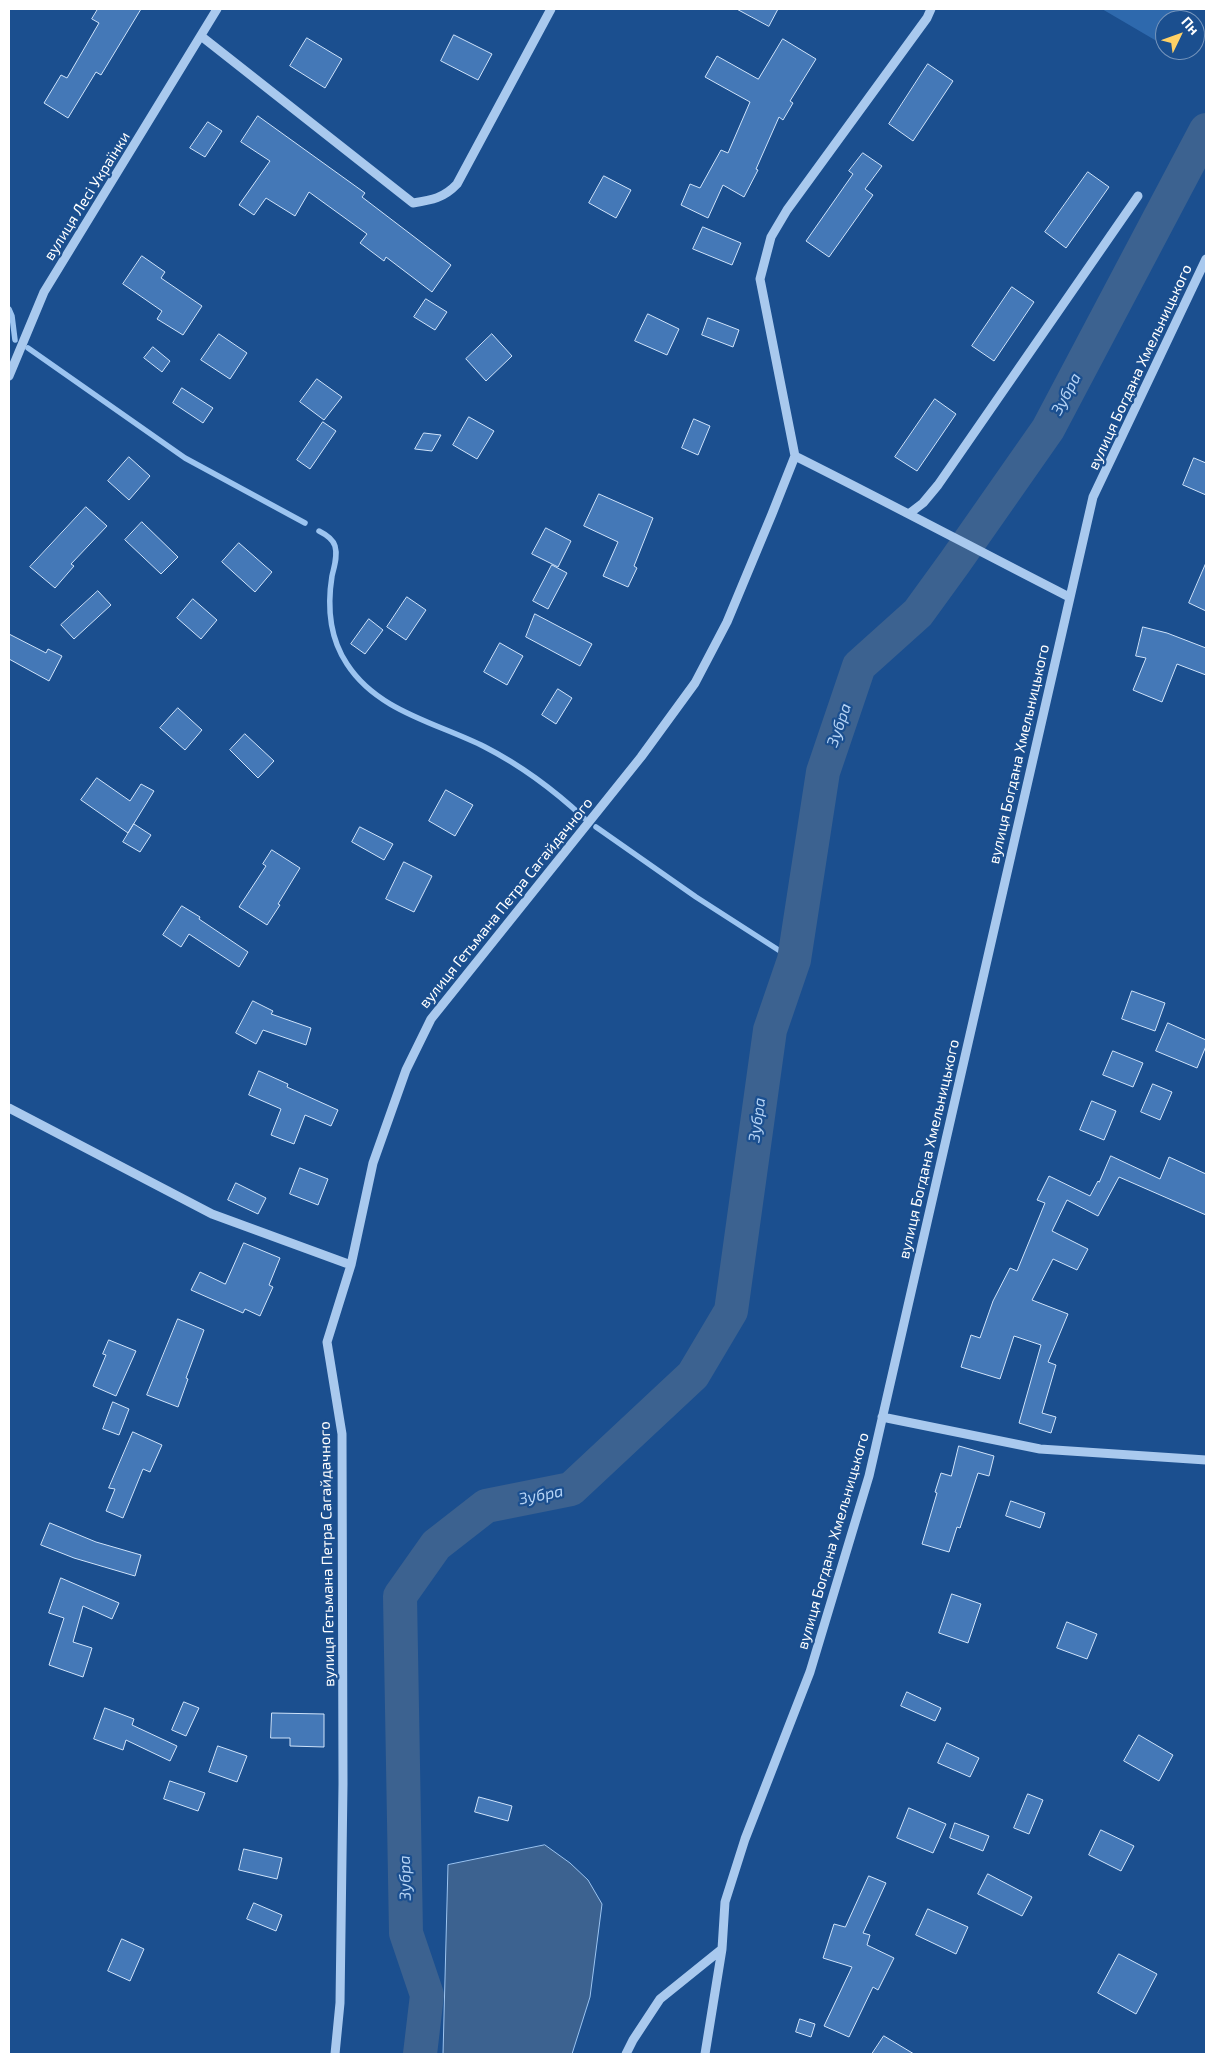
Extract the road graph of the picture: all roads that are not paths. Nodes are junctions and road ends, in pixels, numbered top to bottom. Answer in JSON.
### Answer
{"nodes":[{"id":1,"x":217,"y":9,"type":"edge"},
{"id":2,"x":551,"y":9,"type":"edge"},
{"id":3,"x":931,"y":9,"type":"edge"},
{"id":4,"x":202,"y":36,"type":"junction"},
{"id":5,"x":1138,"y":196,"type":"dead end"},
{"id":6,"x":1206,"y":259,"type":"edge"},
{"id":7,"x":9,"y":376,"type":"edge"},
{"id":8,"x":795,"y":456,"type":"junction"},
{"id":9,"x":910,"y":513,"type":"junction"},
{"id":10,"x":1068,"y":597,"type":"junction"},
{"id":11,"x":9,"y":1108,"type":"edge"},
{"id":12,"x":351,"y":1265,"type":"junction"},
{"id":13,"x":882,"y":1417,"type":"junction"},
{"id":14,"x":1206,"y":1460,"type":"edge"},
{"id":15,"x":722,"y":1949,"type":"junction"},
{"id":16,"x":335,"y":2054,"type":"edge"},
{"id":17,"x":626,"y":2054,"type":"edge"},
{"id":18,"x":705,"y":2054,"type":"edge"}],
"edges":[{"from":1,"to":4,"type":"street","name":"вулиця Лесі Українки"},
{"from":2,"to":4,"type":"street"},
{"from":3,"to":8,"type":"street"},
{"from":4,"to":7,"type":"street","name":"вулиця Лесі Українки"},
{"from":5,"to":9,"type":"street"},
{"from":6,"to":10,"type":"street","name":"вулиця Богдана Хмельницького"},
{"from":8,"to":9,"type":"street"},
{"from":8,"to":12,"type":"street","name":"вулиця Гетьмана Петра Сагайдачного"},
{"from":9,"to":10,"type":"street"},
{"from":10,"to":13,"type":"street","name":"вулиця Богдана Хмельницького"},
{"from":11,"to":12,"type":"street"},
{"from":12,"to":16,"type":"street","name":"вулиця Гетьмана Петра Сагайдачного"},
{"from":13,"to":14,"type":"street"},
{"from":13,"to":15,"type":"street","name":"вулиця Богдана Хмельницького"},
{"from":15,"to":17,"type":"street"},
{"from":15,"to":18,"type":"street","name":"вулиця Богдана Хмельницького"}]}
